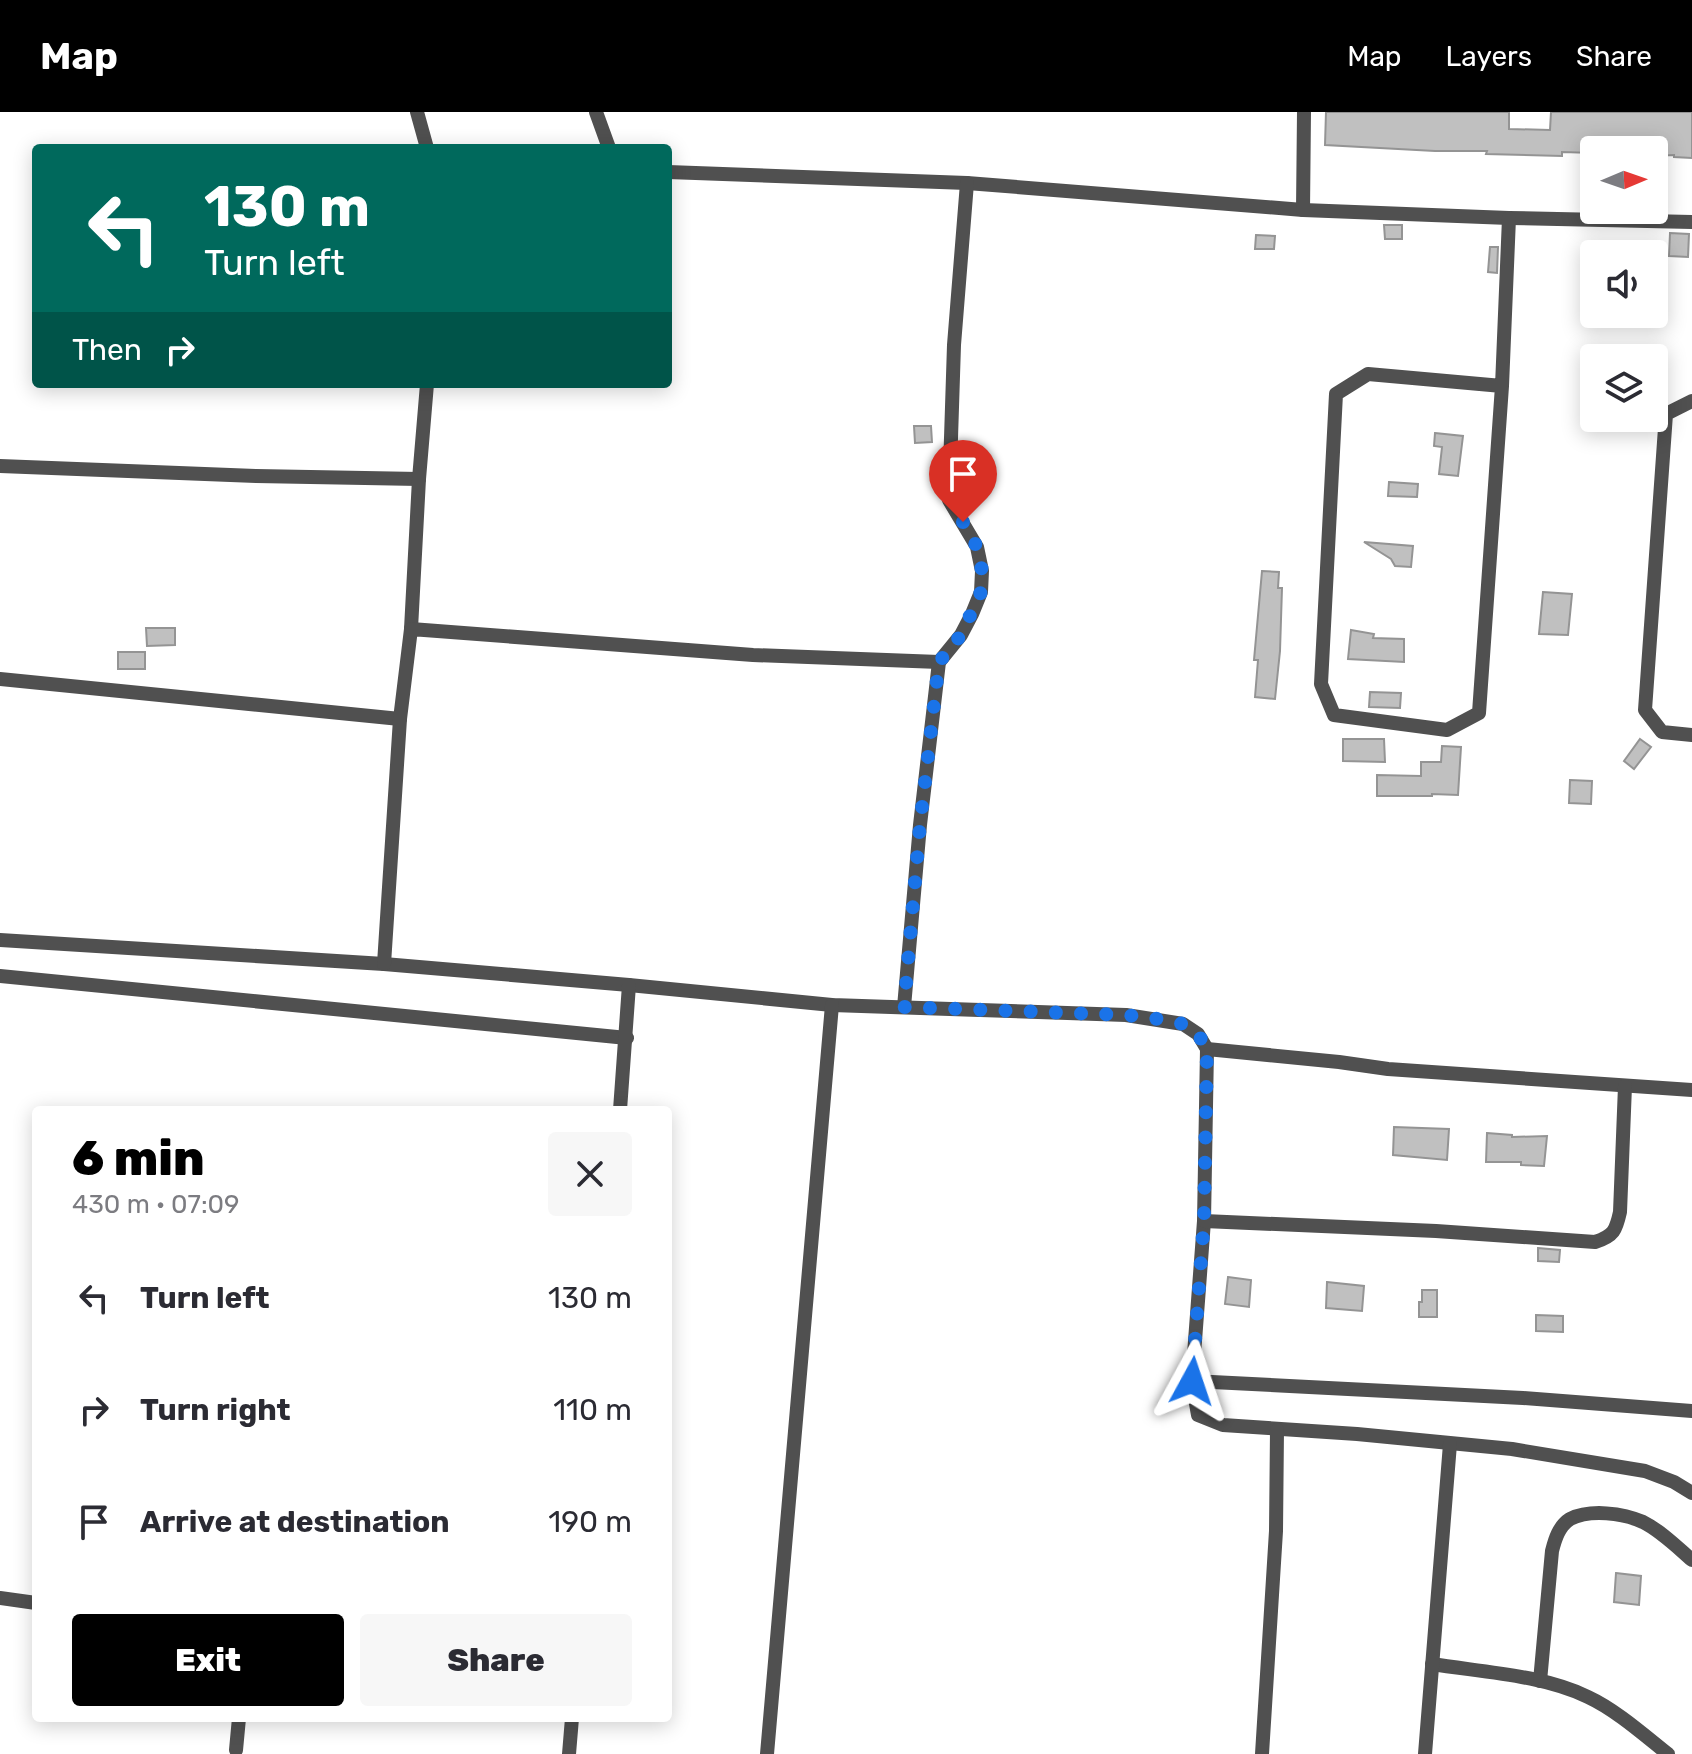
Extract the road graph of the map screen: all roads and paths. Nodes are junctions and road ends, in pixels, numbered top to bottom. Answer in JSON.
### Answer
{"nodes":[{"id":1,"x":417,"y":112,"type":"edge"},
{"id":2,"x":596,"y":112,"type":"edge"},
{"id":3,"x":1304,"y":112,"type":"edge"},
{"id":4,"x":426,"y":144,"type":"edge"},
{"id":5,"x":608,"y":144,"type":"edge"},
{"id":6,"x":672,"y":172,"type":"edge"},
{"id":7,"x":967,"y":183,"type":"junction"},
{"id":8,"x":1303,"y":210,"type":"junction"},
{"id":9,"x":1509,"y":218,"type":"junction"},
{"id":10,"x":1692,"y":222,"type":"edge"},
{"id":11,"x":1502,"y":386,"type":"junction"},
{"id":12,"x":427,"y":388,"type":"edge"},
{"id":13,"x":1692,"y":401,"type":"edge"},
{"id":14,"x":0,"y":466,"type":"edge"},
{"id":15,"x":419,"y":479,"type":"junction"},
{"id":16,"x":411,"y":629,"type":"junction"},
{"id":17,"x":939,"y":662,"type":"junction"},
{"id":18,"x":0,"y":679,"type":"edge"},
{"id":19,"x":400,"y":719,"type":"junction"},
{"id":20,"x":1692,"y":735,"type":"edge"},
{"id":21,"x":0,"y":940,"type":"edge"},
{"id":22,"x":384,"y":964,"type":"junction"},
{"id":23,"x":0,"y":976,"type":"edge"},
{"id":24,"x":629,"y":985,"type":"junction"},
{"id":25,"x":832,"y":1005,"type":"junction"},
{"id":26,"x":904,"y":1007,"type":"junction"},
{"id":27,"x":627,"y":1038,"type":"junction"},
{"id":28,"x":1207,"y":1049,"type":"junction"},
{"id":29,"x":1625,"y":1086,"type":"junction"},
{"id":30,"x":1692,"y":1090,"type":"edge"},
{"id":31,"x":620,"y":1106,"type":"edge"},
{"id":32,"x":1204,"y":1221,"type":"junction"},
{"id":33,"x":1192,"y":1381,"type":"junction"},
{"id":34,"x":1692,"y":1411,"type":"edge"},
{"id":35,"x":1277,"y":1430,"type":"junction"},
{"id":36,"x":1450,"y":1444,"type":"junction"},
{"id":37,"x":1692,"y":1493,"type":"edge"},
{"id":38,"x":1692,"y":1560,"type":"edge"},
{"id":39,"x":0,"y":1598,"type":"edge"},
{"id":40,"x":32,"y":1602,"type":"edge"},
{"id":41,"x":1432,"y":1664,"type":"junction"},
{"id":42,"x":1540,"y":1681,"type":"junction"},
{"id":43,"x":239,"y":1722,"type":"edge"},
{"id":44,"x":572,"y":1722,"type":"edge"},
{"id":45,"x":236,"y":1750,"type":"dead end"},
{"id":46,"x":569,"y":1754,"type":"edge"},
{"id":47,"x":767,"y":1754,"type":"edge"},
{"id":48,"x":1262,"y":1754,"type":"edge"},
{"id":49,"x":1425,"y":1754,"type":"edge"},
{"id":50,"x":1668,"y":1754,"type":"edge"}],
"edges":[{"from":1,"to":4,"type":"street"},
{"from":2,"to":5,"type":"street"},
{"from":3,"to":8,"type":"street"},
{"from":6,"to":7,"type":"street"},
{"from":7,"to":8,"type":"street"},
{"from":7,"to":17,"type":"street"},
{"from":8,"to":9,"type":"street"},
{"from":9,"to":10,"type":"street"},
{"from":9,"to":11,"type":"street"},
{"from":11,"to":11,"type":"street"},
{"from":12,"to":15,"type":"street"},
{"from":13,"to":20,"type":"street"},
{"from":14,"to":15,"type":"street"},
{"from":15,"to":16,"type":"street"},
{"from":16,"to":17,"type":"street"},
{"from":16,"to":19,"type":"street"},
{"from":17,"to":26,"type":"street"},
{"from":18,"to":19,"type":"street"},
{"from":19,"to":22,"type":"street"},
{"from":21,"to":22,"type":"street"},
{"from":22,"to":24,"type":"street"},
{"from":23,"to":27,"type":"street"},
{"from":24,"to":25,"type":"street"},
{"from":24,"to":27,"type":"street"},
{"from":25,"to":26,"type":"street"},
{"from":25,"to":47,"type":"street"},
{"from":26,"to":28,"type":"street"},
{"from":27,"to":31,"type":"street"},
{"from":28,"to":29,"type":"street"},
{"from":28,"to":32,"type":"street"},
{"from":29,"to":30,"type":"street"},
{"from":29,"to":32,"type":"street"},
{"from":32,"to":33,"type":"street"},
{"from":33,"to":34,"type":"street"},
{"from":33,"to":35,"type":"street"},
{"from":35,"to":36,"type":"street"},
{"from":35,"to":48,"type":"street"},
{"from":36,"to":37,"type":"street"},
{"from":36,"to":41,"type":"street"},
{"from":38,"to":42,"type":"street"},
{"from":39,"to":40,"type":"street"},
{"from":41,"to":42,"type":"street"},
{"from":41,"to":49,"type":"street"},
{"from":42,"to":50,"type":"street"},
{"from":43,"to":45,"type":"street"},
{"from":44,"to":46,"type":"street"}]}
